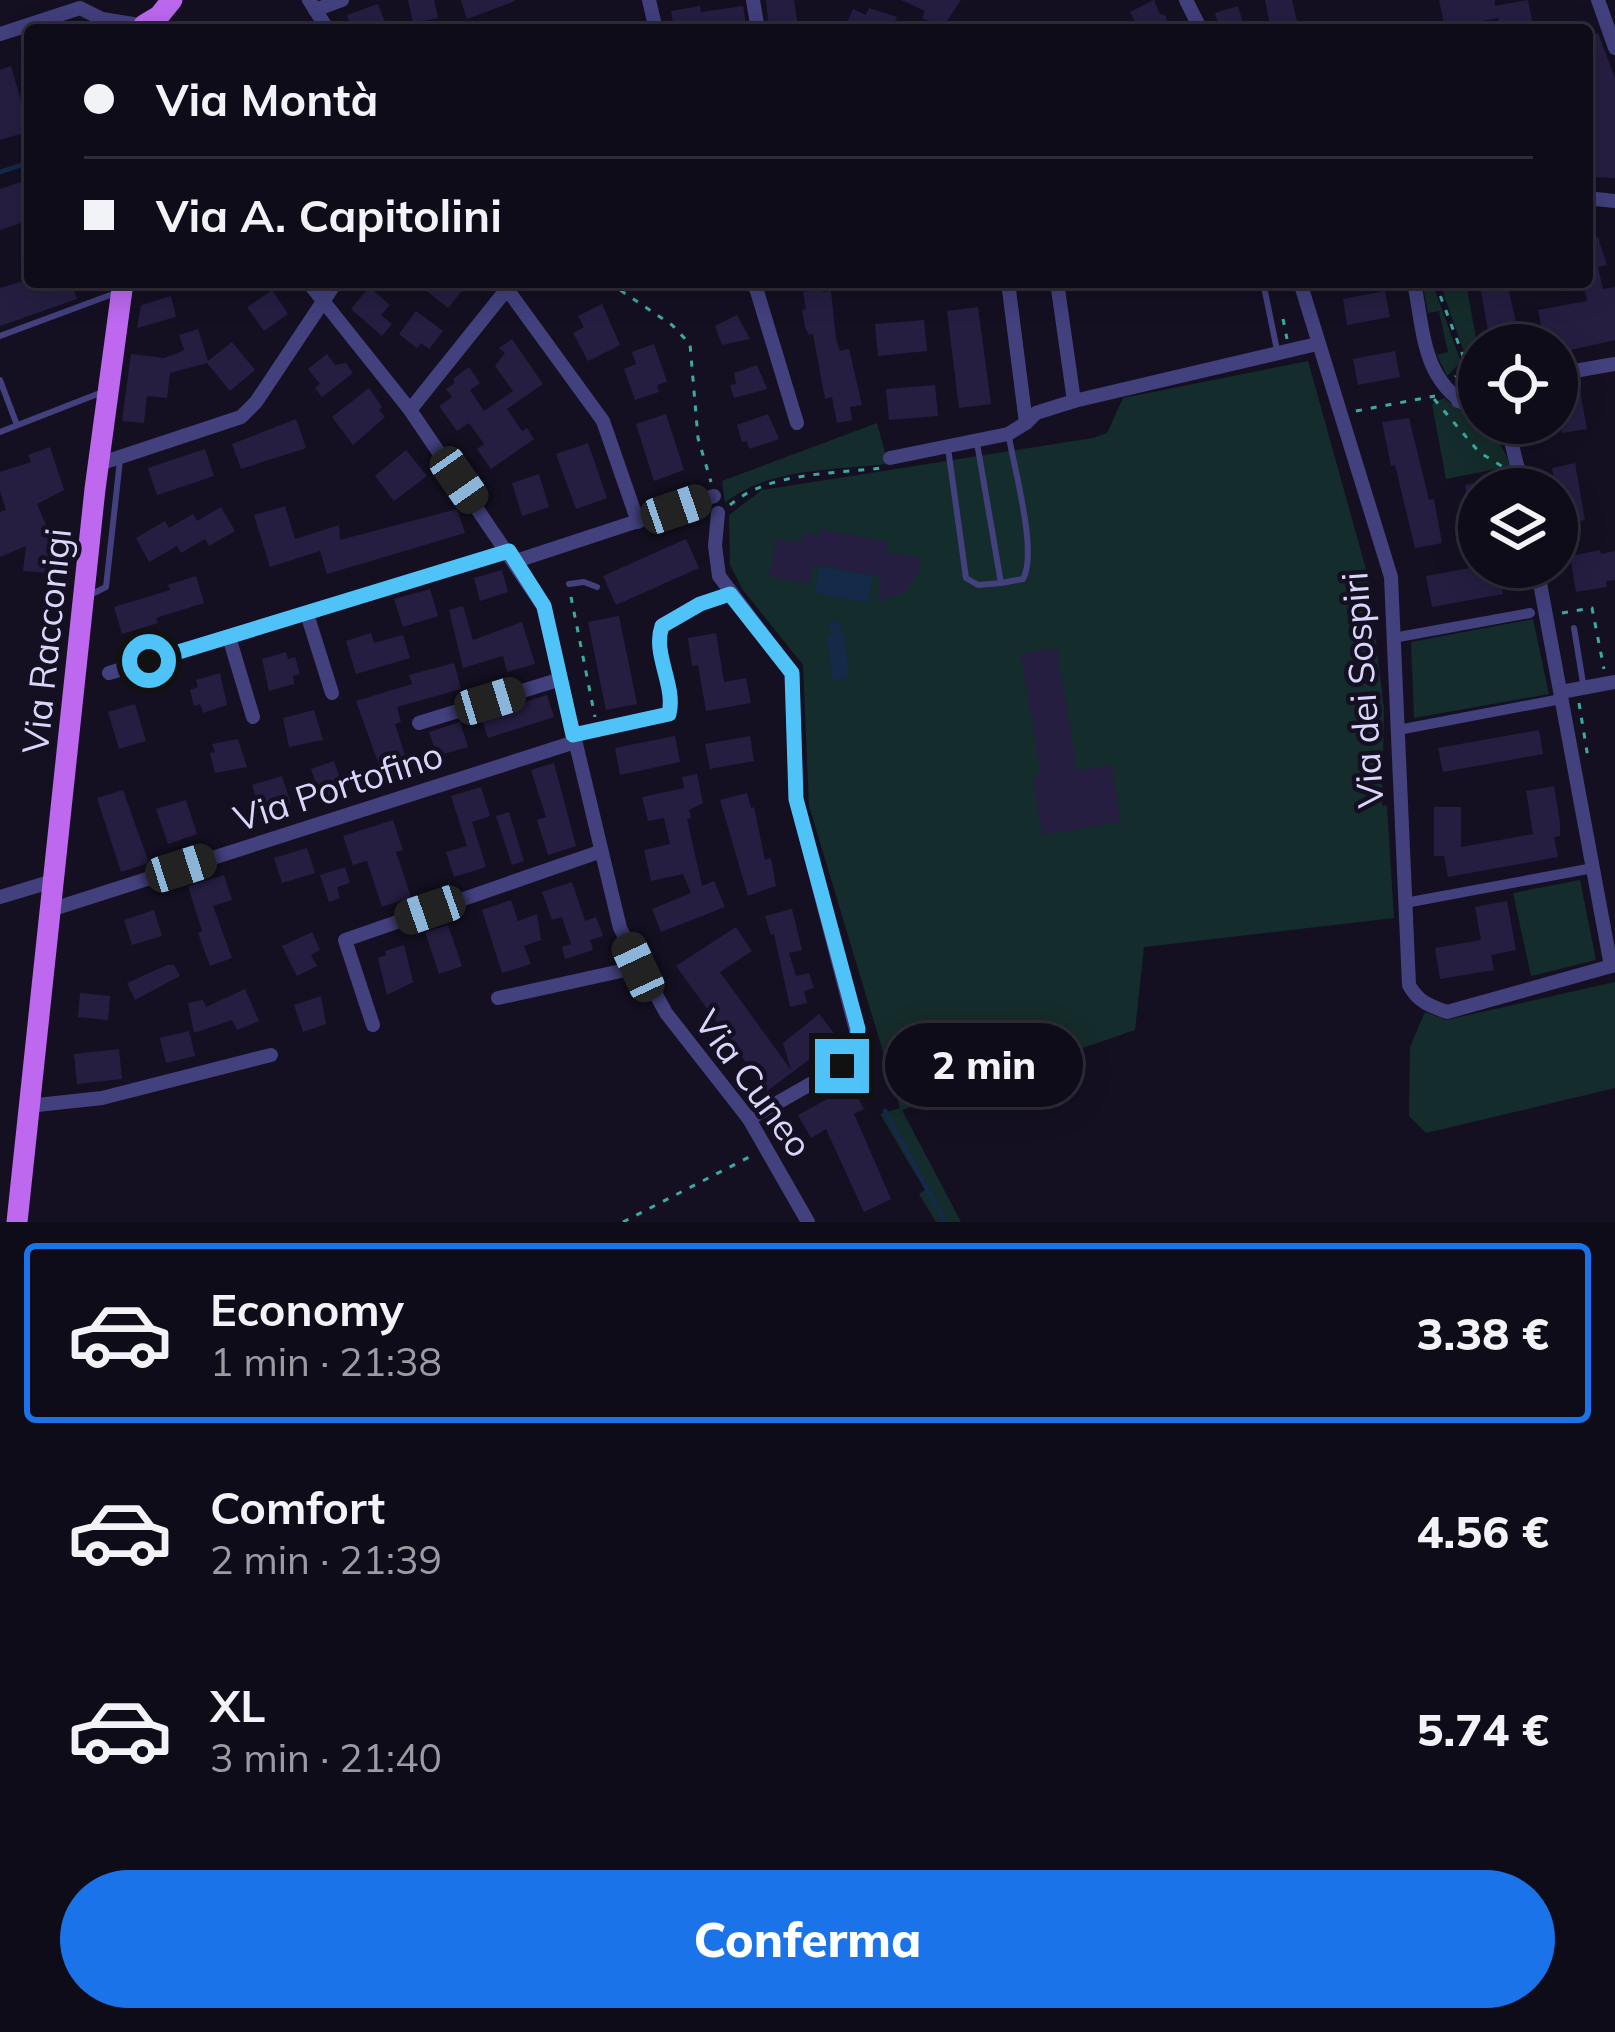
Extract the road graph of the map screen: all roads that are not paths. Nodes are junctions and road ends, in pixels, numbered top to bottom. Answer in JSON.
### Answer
{"nodes":[{"id":1,"x":174,"y":0,"type":"edge"},
{"id":2,"x":342,"y":0,"type":"edge"},
{"id":3,"x":1598,"y":0,"type":"edge"},
{"id":4,"x":89,"y":4,"type":"edge"},
{"id":5,"x":312,"y":5,"type":"edge"},
{"id":6,"x":30,"y":24,"type":"edge"},
{"id":7,"x":106,"y":24,"type":"edge"},
{"id":8,"x":152,"y":24,"type":"edge"},
{"id":9,"x":1615,"y":48,"type":"edge"},
{"id":10,"x":118,"y":288,"type":"edge"},
{"id":11,"x":123,"y":288,"type":"edge"},
{"id":12,"x":313,"y":288,"type":"edge"},
{"id":13,"x":332,"y":288,"type":"edge"},
{"id":14,"x":756,"y":288,"type":"edge"},
{"id":15,"x":1009,"y":288,"type":"edge"},
{"id":16,"x":1058,"y":288,"type":"edge"},
{"id":17,"x":1264,"y":288,"type":"edge"},
{"id":18,"x":1302,"y":288,"type":"edge"},
{"id":19,"x":1415,"y":288,"type":"edge"},
{"id":20,"x":324,"y":300,"type":"junction"},
{"id":21,"x":0,"y":336,"type":"edge"},
{"id":22,"x":1317,"y":344,"type":"junction"},
{"id":23,"x":1276,"y":350,"type":"junction"},
{"id":24,"x":1615,"y":364,"type":"edge"},
{"id":25,"x":1578,"y":370,"type":"edge"},
{"id":26,"x":0,"y":380,"type":"edge"},
{"id":27,"x":109,"y":390,"type":"junction"},
{"id":28,"x":1074,"y":401,"type":"junction"},
{"id":29,"x":1458,"y":401,"type":"edge"},
{"id":30,"x":410,"y":410,"type":"junction"},
{"id":31,"x":797,"y":423,"type":"dead end"},
{"id":32,"x":1026,"y":423,"type":"junction"},
{"id":33,"x":17,"y":425,"type":"junction"},
{"id":34,"x":0,"y":432,"type":"edge"},
{"id":35,"x":1008,"y":434,"type":"junction"},
{"id":36,"x":976,"y":439,"type":"junction"},
{"id":37,"x":948,"y":446,"type":"junction"},
{"id":38,"x":110,"y":461,"type":"junction"},
{"id":39,"x":891,"y":463,"type":"road end"},
{"id":40,"x":714,"y":496,"type":"road end"},
{"id":41,"x":721,"y":514,"type":"road end"},
{"id":42,"x":638,"y":521,"type":"junction"},
{"id":43,"x":512,"y":556,"type":"junction"},
{"id":44,"x":568,"y":584,"type":"road end"},
{"id":45,"x":1001,"y":584,"type":"junction"},
{"id":46,"x":597,"y":587,"type":"dead end"},
{"id":47,"x":1541,"y":588,"type":"edge"},
{"id":48,"x":730,"y":594,"type":"junction"},
{"id":49,"x":1531,"y":613,"type":"dead end"},
{"id":50,"x":307,"y":614,"type":"junction"},
{"id":51,"x":1574,"y":628,"type":"dead end"},
{"id":52,"x":229,"y":637,"type":"junction"},
{"id":53,"x":1394,"y":638,"type":"junction"},
{"id":54,"x":109,"y":673,"type":"dead end"},
{"id":55,"x":1610,"y":676,"type":"edge"},
{"id":56,"x":561,"y":680,"type":"junction"},
{"id":57,"x":1584,"y":688,"type":"junction"},
{"id":58,"x":332,"y":693,"type":"dead end"},
{"id":59,"x":1561,"y":696,"type":"junction"},
{"id":60,"x":253,"y":717,"type":"dead end"},
{"id":61,"x":419,"y":723,"type":"dead end"},
{"id":62,"x":1398,"y":730,"type":"junction"},
{"id":63,"x":574,"y":739,"type":"junction"},
{"id":64,"x":599,"y":852,"type":"junction"},
{"id":65,"x":1592,"y":868,"type":"junction"},
{"id":66,"x":53,"y":881,"type":"junction"},
{"id":67,"x":0,"y":897,"type":"edge"},
{"id":68,"x":1406,"y":903,"type":"junction"},
{"id":69,"x":50,"y":910,"type":"junction"},
{"id":70,"x":1613,"y":966,"type":"edge"},
{"id":71,"x":638,"y":967,"type":"junction"},
{"id":72,"x":498,"y":998,"type":"dead end"},
{"id":73,"x":373,"y":1024,"type":"dead end"},
{"id":74,"x":271,"y":1055,"type":"dead end"},
{"id":75,"x":28,"y":1106,"type":"junction"},
{"id":76,"x":749,"y":1119,"type":"junction"},
{"id":77,"x":17,"y":1222,"type":"edge"},
{"id":78,"x":808,"y":1222,"type":"edge"}],
"edges":[{"from":1,"to":8,"type":"main road"},
{"from":2,"to":5,"type":"street"},
{"from":3,"to":9,"type":"street"},
{"from":4,"to":6,"type":"street"},
{"from":4,"to":7,"type":"street"},
{"from":10,"to":21,"type":"lane"},
{"from":11,"to":27,"type":"main road","name":"Via Racconigi"},
{"from":12,"to":20,"type":"street","name":"Via Cuneo"},
{"from":13,"to":20,"type":"street"},
{"from":14,"to":31,"type":"street"},
{"from":15,"to":32,"type":"street"},
{"from":16,"to":28,"type":"street"},
{"from":17,"to":23,"type":"lane"},
{"from":18,"to":22,"type":"street","name":"Via dei Sospiri"},
{"from":19,"to":29,"type":"street"},
{"from":20,"to":30,"type":"street","name":"Via Cuneo"},
{"from":20,"to":38,"type":"street"},
{"from":22,"to":23,"type":"street"},
{"from":22,"to":53,"type":"street","name":"Via dei Sospiri"},
{"from":23,"to":28,"type":"street"},
{"from":24,"to":25,"type":"street"},
{"from":26,"to":33,"type":"lane"},
{"from":27,"to":33,"type":"lane"},
{"from":27,"to":38,"type":"main road","name":"Via Racconigi"},
{"from":28,"to":32,"type":"street"},
{"from":30,"to":42,"type":"street"},
{"from":30,"to":43,"type":"street","name":"Via Cuneo"},
{"from":32,"to":35,"type":"street"},
{"from":33,"to":34,"type":"lane"},
{"from":35,"to":36,"type":"street"},
{"from":35,"to":45,"type":"lane"},
{"from":36,"to":37,"type":"street"},
{"from":36,"to":45,"type":"lane"},
{"from":37,"to":39,"type":"street"},
{"from":37,"to":45,"type":"lane"},
{"from":38,"to":66,"type":"main road","name":"Via Racconigi"},
{"from":40,"to":42,"type":"street"},
{"from":41,"to":48,"type":"street"},
{"from":42,"to":43,"type":"street"},
{"from":43,"to":50,"type":"street"},
{"from":43,"to":56,"type":"street","name":"Via Cuneo"},
{"from":44,"to":46,"type":"lane"},
{"from":47,"to":59,"type":"street"},
{"from":48,"to":63,"type":"street","name":"Via Portofino"},
{"from":48,"to":76,"type":"street"},
{"from":49,"to":53,"type":"street"},
{"from":50,"to":52,"type":"street"},
{"from":50,"to":58,"type":"street"},
{"from":51,"to":57,"type":"lane"},
{"from":52,"to":54,"type":"street"},
{"from":52,"to":60,"type":"street"},
{"from":53,"to":62,"type":"street","name":"Via dei Sospiri"},
{"from":55,"to":57,"type":"street"},
{"from":56,"to":61,"type":"street"},
{"from":56,"to":63,"type":"street","name":"Via Cuneo"},
{"from":57,"to":59,"type":"street"},
{"from":59,"to":62,"type":"street"},
{"from":59,"to":65,"type":"street"},
{"from":62,"to":68,"type":"street","name":"Via dei Sospiri"},
{"from":63,"to":64,"type":"street","name":"Via Cuneo"},
{"from":63,"to":69,"type":"street","name":"Via Portofino"},
{"from":64,"to":71,"type":"street","name":"Via Cuneo"},
{"from":64,"to":73,"type":"street"},
{"from":65,"to":68,"type":"street"},
{"from":65,"to":70,"type":"street"},
{"from":66,"to":67,"type":"street"},
{"from":66,"to":69,"type":"main road","name":"Via Racconigi"},
{"from":68,"to":70,"type":"street","name":"Via dei Sospiri"},
{"from":69,"to":75,"type":"main road","name":"Via Racconigi"},
{"from":71,"to":72,"type":"street"},
{"from":71,"to":76,"type":"street","name":"Via Cuneo"},
{"from":74,"to":75,"type":"street"},
{"from":75,"to":77,"type":"main road","name":"Via Racconigi"},
{"from":76,"to":78,"type":"street","name":"Via Cuneo"}]}
